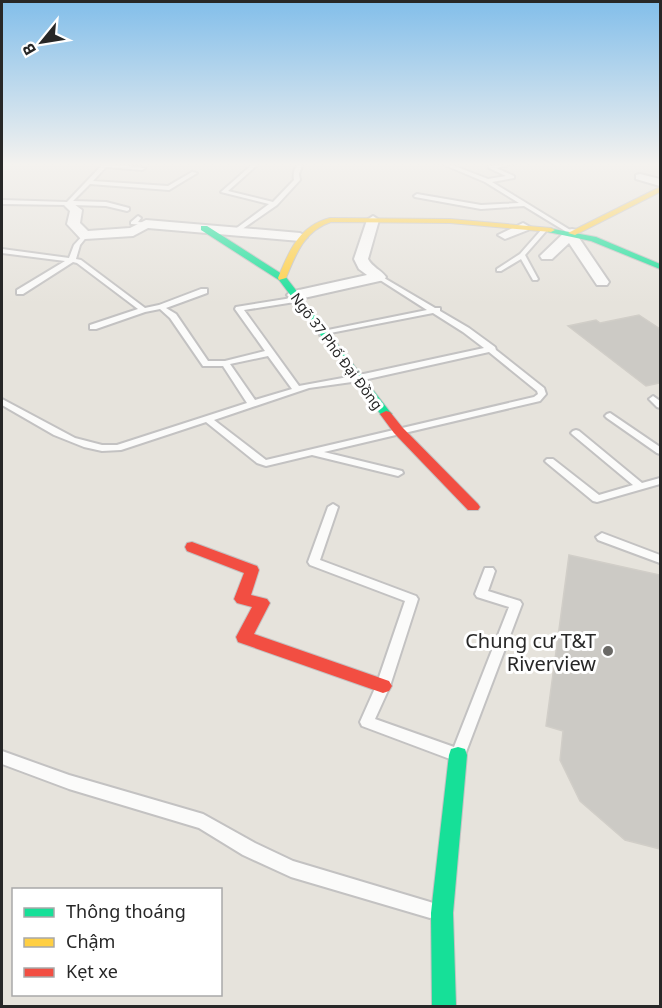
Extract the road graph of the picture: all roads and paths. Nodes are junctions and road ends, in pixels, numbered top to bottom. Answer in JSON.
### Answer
{"nodes":[{"id":1,"x":76,"y":210,"type":"edge"},
{"id":2,"x":266,"y":210,"type":"edge"},
{"id":3,"x":535,"y":210,"type":"edge"},
{"id":4,"x":618,"y":210,"type":"edge"},
{"id":5,"x":374,"y":220,"type":"junction"},
{"id":6,"x":523,"y":227,"type":"junction"},
{"id":7,"x":204,"y":228,"type":"junction"},
{"id":8,"x":544,"y":230,"type":"junction"},
{"id":9,"x":236,"y":231,"type":"junction"},
{"id":10,"x":571,"y":234,"type":"junction"},
{"id":11,"x":85,"y":235,"type":"junction"},
{"id":12,"x":505,"y":235,"type":"dead end"},
{"id":13,"x":300,"y":237,"type":"junction"},
{"id":14,"x":2,"y":251,"type":"edge"},
{"id":15,"x":522,"y":255,"type":"junction"},
{"id":16,"x":547,"y":256,"type":"dead end"},
{"id":17,"x":72,"y":260,"type":"junction"},
{"id":18,"x":660,"y":267,"type":"edge"},
{"id":19,"x":500,"y":270,"type":"dead end"},
{"id":20,"x":379,"y":277,"type":"junction"},
{"id":21,"x":282,"y":278,"type":"junction"},
{"id":22,"x":536,"y":279,"type":"dead end"},
{"id":23,"x":602,"y":282,"type":"dead end"},
{"id":24,"x":204,"y":291,"type":"dead end"},
{"id":25,"x":20,"y":292,"type":"dead end"},
{"id":26,"x":296,"y":297,"type":"junction"},
{"id":27,"x":161,"y":307,"type":"junction"},
{"id":28,"x":144,"y":310,"type":"junction"},
{"id":29,"x":437,"y":310,"type":"junction"},
{"id":30,"x":93,"y":327,"type":"dead end"},
{"id":31,"x":323,"y":333,"type":"junction"},
{"id":32,"x":492,"y":349,"type":"junction"},
{"id":33,"x":269,"y":353,"type":"junction"},
{"id":34,"x":225,"y":363,"type":"junction"},
{"id":35,"x":359,"y":378,"type":"junction"},
{"id":36,"x":297,"y":390,"type":"junction"},
{"id":37,"x":2,"y":402,"type":"edge"},
{"id":38,"x":252,"y":403,"type":"junction"},
{"id":39,"x":610,"y":416,"type":"dead end"},
{"id":40,"x":206,"y":418,"type":"junction"},
{"id":41,"x":398,"y":430,"type":"junction"},
{"id":42,"x":576,"y":433,"type":"dead end"},
{"id":43,"x":660,"y":451,"type":"edge"},
{"id":44,"x":312,"y":452,"type":"junction"},
{"id":45,"x":550,"y":461,"type":"dead end"},
{"id":46,"x":398,"y":473,"type":"dead end"},
{"id":47,"x":660,"y":481,"type":"edge"},
{"id":48,"x":641,"y":486,"type":"junction"},
{"id":49,"x":333,"y":507,"type":"dead end"},
{"id":50,"x":473,"y":507,"type":"dead end"},
{"id":51,"x":602,"y":537,"type":"dead end"},
{"id":52,"x":192,"y":547,"type":"dead end"},
{"id":53,"x":660,"y":559,"type":"edge"},
{"id":54,"x":489,"y":571,"type":"dead end"},
{"id":55,"x":383,"y":686,"type":"junction"},
{"id":56,"x":458,"y":755,"type":"junction"},
{"id":57,"x":2,"y":758,"type":"edge"},
{"id":58,"x":442,"y":913,"type":"junction"},
{"id":59,"x":444,"y":1006,"type":"edge"}],
"edges":[{"from":1,"to":11,"type":"street"},
{"from":2,"to":9,"type":"lane"},
{"from":3,"to":10,"type":"lane"},
{"from":4,"to":10,"type":"street"},
{"from":5,"to":6,"type":"street"},
{"from":5,"to":13,"type":"street"},
{"from":5,"to":20,"type":"street"},
{"from":6,"to":8,"type":"street"},
{"from":6,"to":12,"type":"street"},
{"from":7,"to":9,"type":"street"},
{"from":7,"to":11,"type":"street"},
{"from":7,"to":21,"type":"street"},
{"from":8,"to":10,"type":"street"},
{"from":8,"to":15,"type":"lane"},
{"from":9,"to":13,"type":"street"},
{"from":10,"to":16,"type":"street"},
{"from":10,"to":18,"type":"street"},
{"from":10,"to":23,"type":"street"},
{"from":11,"to":17,"type":"lane"},
{"from":13,"to":21,"type":"street","name":"Ngõ 37 Phố Đại Đồng"},
{"from":14,"to":17,"type":"lane"},
{"from":15,"to":19,"type":"lane"},
{"from":15,"to":22,"type":"lane"},
{"from":17,"to":25,"type":"lane"},
{"from":17,"to":28,"type":"lane"},
{"from":20,"to":26,"type":"street"},
{"from":20,"to":29,"type":"lane"},
{"from":21,"to":26,"type":"street","name":"Ngõ 37 Phố Đại Đồng"},
{"from":24,"to":27,"type":"lane"},
{"from":26,"to":31,"type":"street","name":"Ngõ 37 Phố Đại Đồng"},
{"from":26,"to":33,"type":"lane"},
{"from":27,"to":28,"type":"lane"},
{"from":27,"to":34,"type":"lane"},
{"from":28,"to":30,"type":"lane"},
{"from":29,"to":31,"type":"lane"},
{"from":29,"to":32,"type":"lane"},
{"from":31,"to":35,"type":"street","name":"Ngõ 37 Phố Đại Đồng"},
{"from":32,"to":35,"type":"lane"},
{"from":32,"to":41,"type":"lane"},
{"from":33,"to":34,"type":"lane"},
{"from":33,"to":36,"type":"lane"},
{"from":34,"to":38,"type":"lane"},
{"from":35,"to":36,"type":"lane"},
{"from":35,"to":41,"type":"street","name":"Ngõ 37 Phố Đại Đồng"},
{"from":36,"to":38,"type":"lane"},
{"from":37,"to":40,"type":"lane"},
{"from":38,"to":40,"type":"lane"},
{"from":39,"to":43,"type":"lane"},
{"from":40,"to":44,"type":"lane"},
{"from":41,"to":44,"type":"lane"},
{"from":41,"to":50,"type":"street","name":"Ngõ 37 Phố Đại Đồng"},
{"from":42,"to":48,"type":"lane"},
{"from":44,"to":46,"type":"lane"},
{"from":45,"to":48,"type":"lane"},
{"from":47,"to":48,"type":"lane"},
{"from":49,"to":55,"type":"lane"},
{"from":51,"to":53,"type":"lane"},
{"from":52,"to":55,"type":"street"},
{"from":54,"to":56,"type":"lane"},
{"from":55,"to":56,"type":"lane"},
{"from":56,"to":58,"type":"street"},
{"from":57,"to":58,"type":"lane"},
{"from":58,"to":59,"type":"street"}]}
